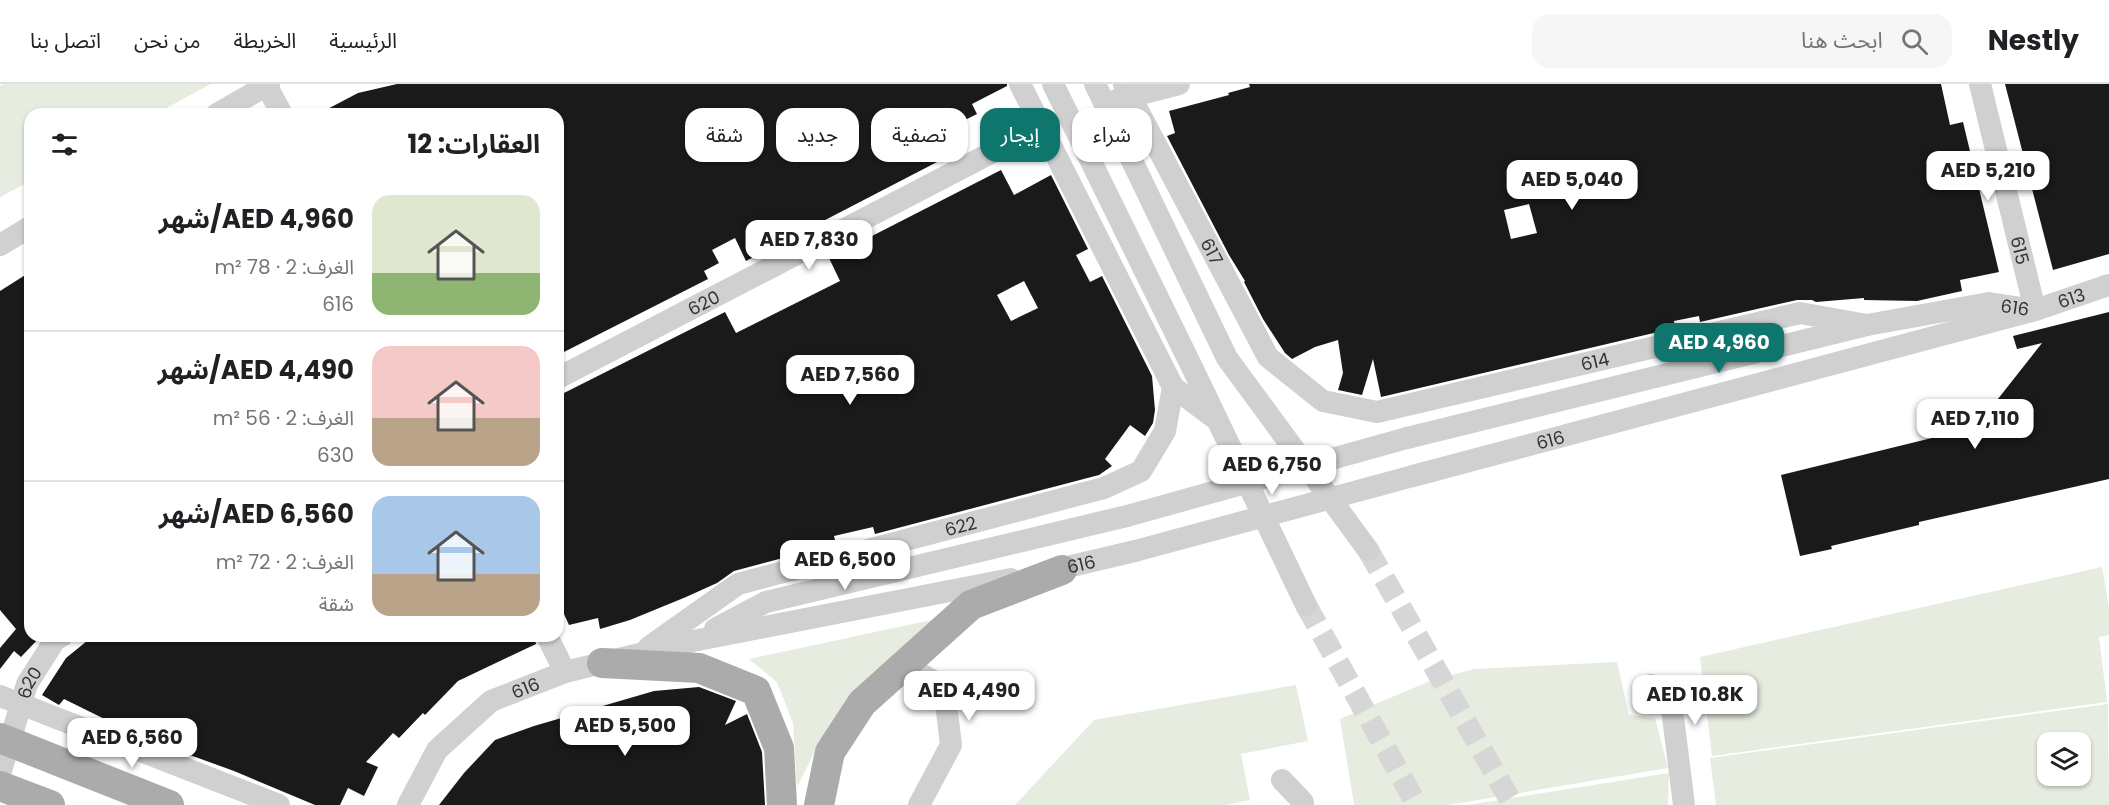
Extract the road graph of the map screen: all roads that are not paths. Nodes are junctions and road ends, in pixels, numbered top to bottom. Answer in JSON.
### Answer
{"nodes":[{"id":1,"x":267,"y":84,"type":"edge"},
{"id":2,"x":1020,"y":84,"type":"edge"},
{"id":3,"x":1053,"y":84,"type":"edge"},
{"id":4,"x":1179,"y":84,"type":"edge"},
{"id":5,"x":1980,"y":84,"type":"edge"},
{"id":6,"x":1127,"y":90,"type":"edge"},
{"id":7,"x":1099,"y":93,"type":"edge"},
{"id":8,"x":228,"y":108,"type":"edge"},
{"id":9,"x":279,"y":108,"type":"edge"},
{"id":10,"x":1032,"y":108,"type":"edge"},
{"id":11,"x":980,"y":159,"type":"edge"},
{"id":12,"x":1059,"y":162,"type":"edge"},
{"id":13,"x":24,"y":231,"type":"edge"},
{"id":14,"x":0,"y":245,"type":"edge"},
{"id":15,"x":2109,"y":285,"type":"edge"},
{"id":16,"x":2035,"y":310,"type":"junction"},
{"id":17,"x":1867,"y":325,"type":"junction"},
{"id":18,"x":564,"y":375,"type":"edge"},
{"id":19,"x":1173,"y":387,"type":"junction"},
{"id":20,"x":1323,"y":401,"type":"joint"},
{"id":21,"x":1217,"y":420,"type":"junction"},
{"id":22,"x":1368,"y":550,"type":"tunnel mouth"},
{"id":23,"x":1062,"y":570,"type":"junction"},
{"id":24,"x":1306,"y":605,"type":"tunnel mouth"},
{"id":25,"x":693,"y":641,"type":"junction"},
{"id":26,"x":55,"y":642,"type":"edge"},
{"id":27,"x":550,"y":642,"type":"edge"},
{"id":28,"x":638,"y":654,"type":"junction"},
{"id":29,"x":602,"y":663,"type":"junction"},
{"id":30,"x":906,"y":665,"type":"junction"},
{"id":31,"x":565,"y":672,"type":"junction"},
{"id":32,"x":1651,"y":685,"type":"dead end"},
{"id":33,"x":0,"y":696,"type":"edge"},
{"id":34,"x":21,"y":704,"type":"junction"},
{"id":35,"x":0,"y":738,"type":"edge"},
{"id":36,"x":0,"y":774,"type":"edge"},
{"id":37,"x":1282,"y":780,"type":"dead end"},
{"id":38,"x":0,"y":786,"type":"edge"},
{"id":39,"x":50,"y":805,"type":"edge"},
{"id":40,"x":169,"y":805,"type":"edge"},
{"id":41,"x":279,"y":805,"type":"edge"},
{"id":42,"x":408,"y":805,"type":"edge"},
{"id":43,"x":782,"y":805,"type":"edge"},
{"id":44,"x":819,"y":805,"type":"edge"},
{"id":45,"x":919,"y":805,"type":"edge"},
{"id":46,"x":1303,"y":805,"type":"edge"},
{"id":47,"x":1684,"y":805,"type":"edge"}],
"edges":[{"from":1,"to":8,"type":"street"},
{"from":1,"to":9,"type":"street"},
{"from":2,"to":10,"type":"street"},
{"from":3,"to":21,"type":"street"},
{"from":4,"to":6,"type":"street"},
{"from":5,"to":16,"type":"street","name":"615"},
{"from":6,"to":7,"type":"street"},
{"from":6,"to":20,"type":"street","name":"617"},
{"from":7,"to":22,"type":"street"},
{"from":11,"to":18,"type":"street","name":"620"},
{"from":12,"to":19,"type":"street"},
{"from":13,"to":14,"type":"street"},
{"from":15,"to":16,"type":"street","name":"613"},
{"from":16,"to":17,"type":"street","name":"616"},
{"from":16,"to":23,"type":"street","name":"616","bridge":true},
{"from":17,"to":20,"type":"street","name":"614"},
{"from":17,"to":25,"type":"street","name":"616","bridge":true},
{"from":19,"to":21,"type":"street"},
{"from":19,"to":28,"type":"street","name":"622"},
{"from":21,"to":24,"type":"street"},
{"from":23,"to":25,"type":"street","name":"616"},
{"from":23,"to":30,"type":"main road"},
{"from":25,"to":28,"type":"street","name":"616"},
{"from":26,"to":34,"type":"street","name":"620"},
{"from":27,"to":31,"type":"street"},
{"from":28,"to":29,"type":"street","name":"616"},
{"from":29,"to":31,"type":"street","name":"616"},
{"from":29,"to":43,"type":"main road"},
{"from":30,"to":44,"type":"main road"},
{"from":30,"to":45,"type":"street"},
{"from":31,"to":42,"type":"street","name":"616"},
{"from":32,"to":47,"type":"street"},
{"from":33,"to":34,"type":"street"},
{"from":34,"to":36,"type":"street","name":"620"},
{"from":34,"to":41,"type":"street"},
{"from":35,"to":40,"type":"main road","bridge":true},
{"from":37,"to":46,"type":"street"},
{"from":38,"to":39,"type":"main road"}]}
